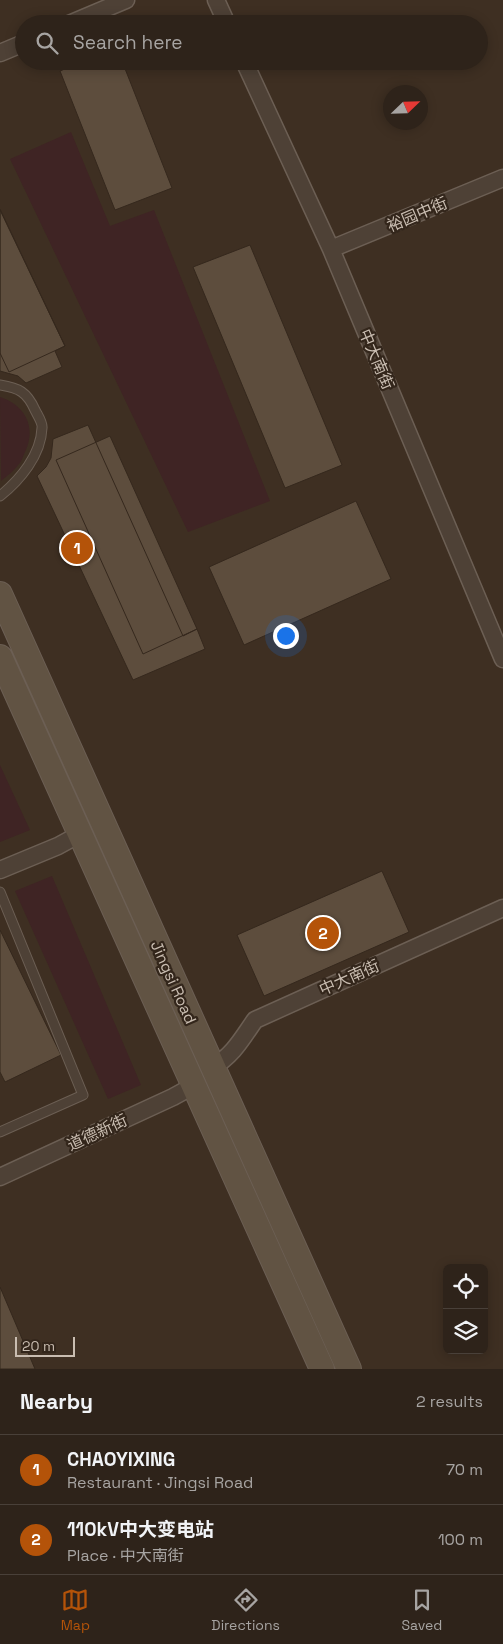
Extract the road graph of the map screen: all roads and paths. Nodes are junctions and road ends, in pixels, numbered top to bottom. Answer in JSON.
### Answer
{"nodes":[{"id":1,"x":126,"y":0,"type":"edge"},
{"id":2,"x":216,"y":0,"type":"edge"},
{"id":3,"x":90,"y":15,"type":"edge"},
{"id":4,"x":223,"y":15,"type":"edge"},
{"id":5,"x":15,"y":47,"type":"edge"},
{"id":6,"x":0,"y":53,"type":"edge"},
{"id":7,"x":248,"y":70,"type":"edge"},
{"id":8,"x":503,"y":178,"type":"edge"},
{"id":9,"x":331,"y":249,"type":"junction"},
{"id":10,"x":0,"y":385,"type":"edge"},
{"id":11,"x":0,"y":496,"type":"edge"},
{"id":12,"x":0,"y":594,"type":"edge"},
{"id":13,"x":0,"y":657,"type":"edge"},
{"id":14,"x":503,"y":659,"type":"edge"},
{"id":15,"x":80,"y":834,"type":"junction"},
{"id":16,"x":0,"y":870,"type":"edge"},
{"id":17,"x":0,"y":892,"type":"edge"},
{"id":18,"x":503,"y":908,"type":"edge"},
{"id":19,"x":212,"y":1068,"type":"junction"},
{"id":20,"x":193,"y":1086,"type":"junction"},
{"id":21,"x":0,"y":1132,"type":"edge"},
{"id":22,"x":0,"y":1177,"type":"edge"},
{"id":23,"x":322,"y":1369,"type":"edge"},
{"id":24,"x":348,"y":1369,"type":"edge"}],
"edges":[{"from":1,"to":3,"type":"street"},
{"from":2,"to":4,"type":"street"},
{"from":5,"to":6,"type":"street"},
{"from":7,"to":9,"type":"street","name":"中大南街"},
{"from":8,"to":9,"type":"street","name":"裕园中街"},
{"from":9,"to":14,"type":"street","name":"中大南街"},
{"from":10,"to":11,"type":"lane"},
{"from":12,"to":19,"type":"main road","name":"Jingsi Road"},
{"from":13,"to":15,"type":"main road","name":"Jingsi Road"},
{"from":15,"to":16,"type":"street"},
{"from":15,"to":20,"type":"main road","name":"Jingsi Road"},
{"from":17,"to":21,"type":"lane"},
{"from":18,"to":19,"type":"street","name":"中大南街"},
{"from":19,"to":24,"type":"main road","name":"Jingsi Road"},
{"from":20,"to":22,"type":"street","name":"道德新街"},
{"from":20,"to":23,"type":"main road","name":"Jingsi Road"}]}
